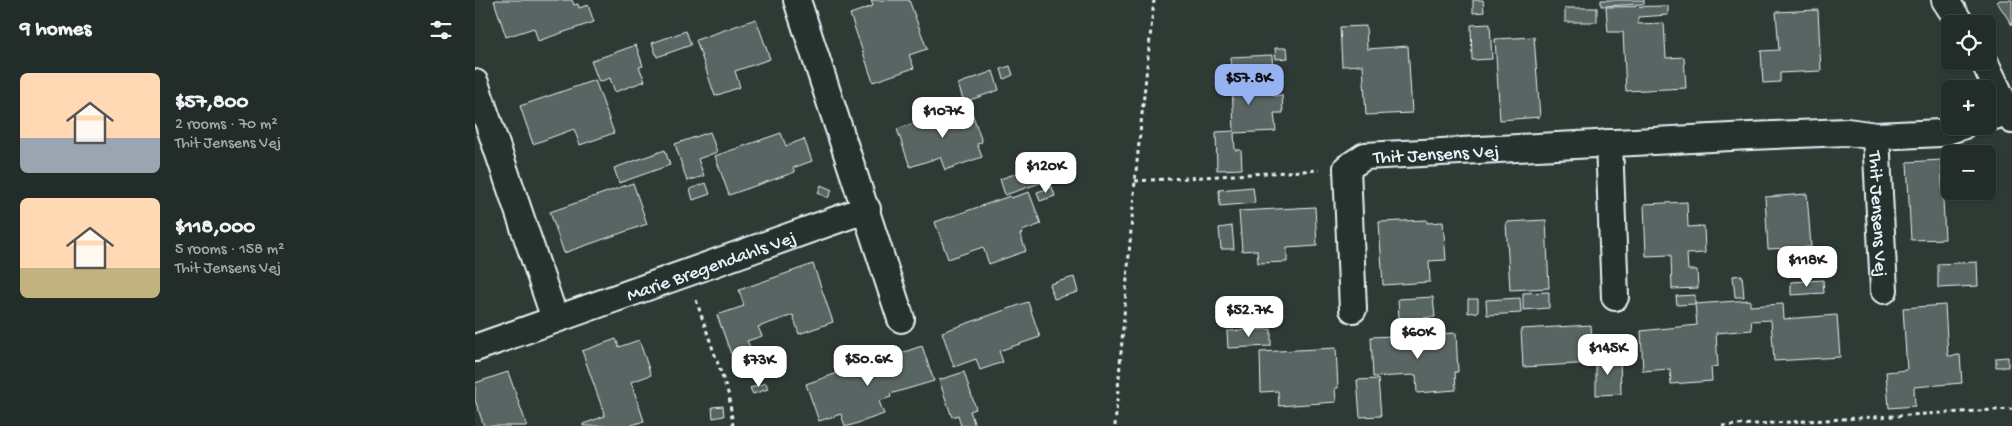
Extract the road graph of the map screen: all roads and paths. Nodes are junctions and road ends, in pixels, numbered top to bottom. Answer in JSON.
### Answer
{"nodes":[{"id":1,"x":797,"y":0,"type":"edge"},
{"id":2,"x":1154,"y":0,"type":"edge"},
{"id":3,"x":1945,"y":0,"type":"edge"},
{"id":4,"x":1955,"y":15,"type":"edge"},
{"id":5,"x":1987,"y":70,"type":"edge"},
{"id":6,"x":475,"y":83,"type":"edge"},
{"id":7,"x":2003,"y":117,"type":"edge"},
{"id":8,"x":1941,"y":133,"type":"edge"},
{"id":9,"x":1876,"y":136,"type":"junction"},
{"id":10,"x":1609,"y":143,"type":"junction"},
{"id":11,"x":1347,"y":168,"type":"junction"},
{"id":12,"x":1135,"y":181,"type":"junction"},
{"id":13,"x":867,"y":209,"type":"junction"},
{"id":14,"x":686,"y":273,"type":"junction"},
{"id":15,"x":1884,"y":290,"type":"dead end"},
{"id":16,"x":1615,"y":297,"type":"dead end"},
{"id":17,"x":1353,"y":309,"type":"dead end"},
{"id":18,"x":901,"y":318,"type":"dead end"},
{"id":19,"x":555,"y":319,"type":"junction"},
{"id":20,"x":475,"y":348,"type":"edge"},
{"id":21,"x":2012,"y":409,"type":"edge"},
{"id":22,"x":733,"y":426,"type":"edge"},
{"id":23,"x":1115,"y":426,"type":"edge"},
{"id":24,"x":1722,"y":426,"type":"edge"}],
"edges":[{"from":1,"to":13,"type":"street"},
{"from":2,"to":12,"type":"path"},
{"from":3,"to":4,"type":"street"},
{"from":5,"to":7,"type":"street"},
{"from":6,"to":19,"type":"street"},
{"from":8,"to":9,"type":"street","name":"Thit Jensens Vej"},
{"from":9,"to":10,"type":"street","name":"Thit Jensens Vej"},
{"from":9,"to":15,"type":"street","name":"Thit Jensens Vej"},
{"from":10,"to":11,"type":"street","name":"Thit Jensens Vej"},
{"from":10,"to":16,"type":"street"},
{"from":11,"to":12,"type":"path"},
{"from":11,"to":17,"type":"street","name":"Thit Jensens Vej"},
{"from":12,"to":23,"type":"path"},
{"from":13,"to":14,"type":"street","name":"Marie Bregendahls Vej"},
{"from":13,"to":18,"type":"street"},
{"from":14,"to":19,"type":"street","name":"Marie Bregendahls Vej"},
{"from":14,"to":22,"type":"path"},
{"from":19,"to":20,"type":"street","name":"Marie Bregendahls Vej"},
{"from":21,"to":24,"type":"path"}]}
